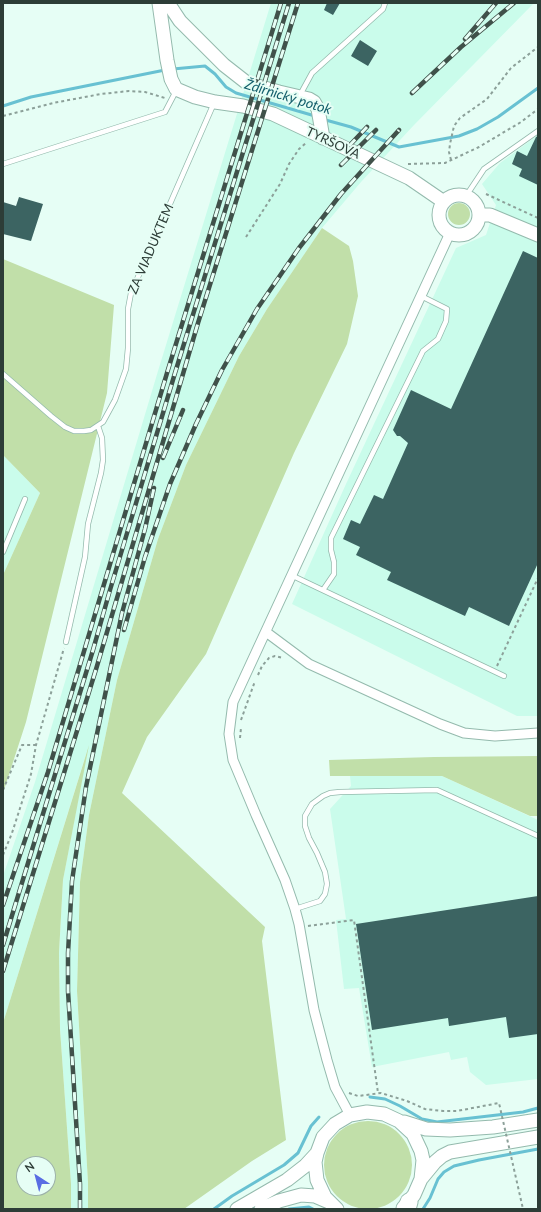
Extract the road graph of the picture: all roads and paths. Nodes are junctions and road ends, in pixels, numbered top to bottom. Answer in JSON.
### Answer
{"nodes":[{"id":1,"x":159,"y":3,"type":"edge"},
{"id":2,"x":168,"y":3,"type":"edge"},
{"id":3,"x":385,"y":3,"type":"edge"},
{"id":4,"x":538,"y":46,"type":"edge"},
{"id":5,"x":174,"y":84,"type":"junction"},
{"id":6,"x":300,"y":96,"type":"junction"},
{"id":7,"x":166,"y":99,"type":"dead end"},
{"id":8,"x":214,"y":102,"type":"junction"},
{"id":9,"x":538,"y":109,"type":"edge"},
{"id":10,"x":3,"y":116,"type":"edge"},
{"id":11,"x":538,"y":130,"type":"edge"},
{"id":12,"x":320,"y":136,"type":"junction"},
{"id":13,"x":451,"y":160,"type":"junction"},
{"id":14,"x":3,"y":164,"type":"edge"},
{"id":15,"x":402,"y":164,"type":"dead end"},
{"id":16,"x":486,"y":194,"type":"dead end"},
{"id":17,"x":466,"y":196,"type":"junction"},
{"id":18,"x":444,"y":202,"type":"junction"},
{"id":19,"x":479,"y":215,"type":"junction"},
{"id":20,"x":538,"y":218,"type":"edge"},
{"id":21,"x":450,"y":233,"type":"junction"},
{"id":22,"x":538,"y":235,"type":"edge"},
{"id":23,"x":246,"y":237,"type":"dead end"},
{"id":24,"x":422,"y":296,"type":"junction"},
{"id":25,"x":3,"y":374,"type":"edge"},
{"id":26,"x":98,"y":426,"type":"junction"},
{"id":27,"x":26,"y":499,"type":"dead end"},
{"id":28,"x":3,"y":552,"type":"edge"},
{"id":29,"x":293,"y":576,"type":"junction"},
{"id":30,"x":538,"y":578,"type":"edge"},
{"id":31,"x":323,"y":590,"type":"junction"},
{"id":32,"x":266,"y":632,"type":"junction"},
{"id":33,"x":66,"y":642,"type":"joint"},
{"id":34,"x":286,"y":660,"type":"dead end"},
{"id":35,"x":495,"y":671,"type":"junction"},
{"id":36,"x":504,"y":676,"type":"dead end"},
{"id":37,"x":241,"y":721,"type":"dead end"},
{"id":38,"x":241,"y":727,"type":"dead end"},
{"id":39,"x":538,"y":733,"type":"edge"},
{"id":40,"x":240,"y":739,"type":"dead end"},
{"id":41,"x":36,"y":745,"type":"junction"},
{"id":42,"x":3,"y":790,"type":"edge"},
{"id":43,"x":538,"y":836,"type":"edge"},
{"id":44,"x":3,"y":855,"type":"edge"},
{"id":45,"x":294,"y":909,"type":"junction"},
{"id":46,"x":306,"y":926,"type":"dead end"},
{"id":47,"x":348,"y":1092,"type":"dead end"},
{"id":48,"x":378,"y":1094,"type":"junction"},
{"id":49,"x":350,"y":1115,"type":"junction"},
{"id":50,"x":538,"y":1120,"type":"edge"},
{"id":51,"x":399,"y":1121,"type":"junction"},
{"id":52,"x":538,"y":1138,"type":"edge"},
{"id":53,"x":317,"y":1153,"type":"junction"},
{"id":54,"x":421,"y":1179,"type":"junction"},
{"id":55,"x":334,"y":1206,"type":"edge"},
{"id":56,"x":405,"y":1207,"type":"edge"},
{"id":57,"x":237,"y":1209,"type":"edge"},
{"id":58,"x":261,"y":1209,"type":"edge"},
{"id":59,"x":523,"y":1209,"type":"edge"}],
"edges":[{"from":1,"to":5,"type":"main road"},
{"from":2,"to":6,"type":"main road"},
{"from":3,"to":6,"type":"lane"},
{"from":4,"to":13,"type":"path"},
{"from":5,"to":8,"type":"main road","name":"TYRŠOVA"},
{"from":5,"to":14,"type":"lane"},
{"from":6,"to":12,"type":"main road"},
{"from":7,"to":10,"type":"path"},
{"from":8,"to":12,"type":"main road","name":"TYRŠOVA"},
{"from":8,"to":26,"type":"lane","name":"ZA VIADUKTEM"},
{"from":9,"to":13,"type":"path"},
{"from":11,"to":17,"type":"lane"},
{"from":12,"to":18,"type":"main road","name":"TYRŠOVA"},
{"from":12,"to":23,"type":"path"},
{"from":13,"to":15,"type":"path"},
{"from":16,"to":20,"type":"path"},
{"from":17,"to":18,"type":"main road"},
{"from":17,"to":19,"type":"main road"},
{"from":18,"to":21,"type":"main road"},
{"from":19,"to":21,"type":"main road"},
{"from":19,"to":22,"type":"main road"},
{"from":21,"to":24,"type":"street"},
{"from":24,"to":29,"type":"street"},
{"from":24,"to":31,"type":"lane"},
{"from":25,"to":26,"type":"lane"},
{"from":26,"to":33,"type":"lane"},
{"from":27,"to":28,"type":"lane"},
{"from":29,"to":31,"type":"lane"},
{"from":29,"to":32,"type":"street"},
{"from":30,"to":35,"type":"path"},
{"from":31,"to":35,"type":"lane"},
{"from":32,"to":39,"type":"street"},
{"from":32,"to":45,"type":"street"},
{"from":33,"to":41,"type":"path"},
{"from":34,"to":37,"type":"path"},
{"from":35,"to":36,"type":"lane"},
{"from":38,"to":40,"type":"path"},
{"from":41,"to":42,"type":"path"},
{"from":41,"to":44,"type":"path"},
{"from":43,"to":45,"type":"lane"},
{"from":45,"to":49,"type":"street"},
{"from":46,"to":48,"type":"path"},
{"from":47,"to":48,"type":"path"},
{"from":48,"to":59,"type":"path","bridge":true},
{"from":49,"to":51,"type":"main road"},
{"from":49,"to":53,"type":"main road"},
{"from":50,"to":51,"type":"main road"},
{"from":51,"to":54,"type":"main road"},
{"from":52,"to":54,"type":"main road"},
{"from":53,"to":55,"type":"main road"},
{"from":53,"to":57,"type":"main road"},
{"from":54,"to":56,"type":"main road"},
{"from":55,"to":58,"type":"main road"}]}
